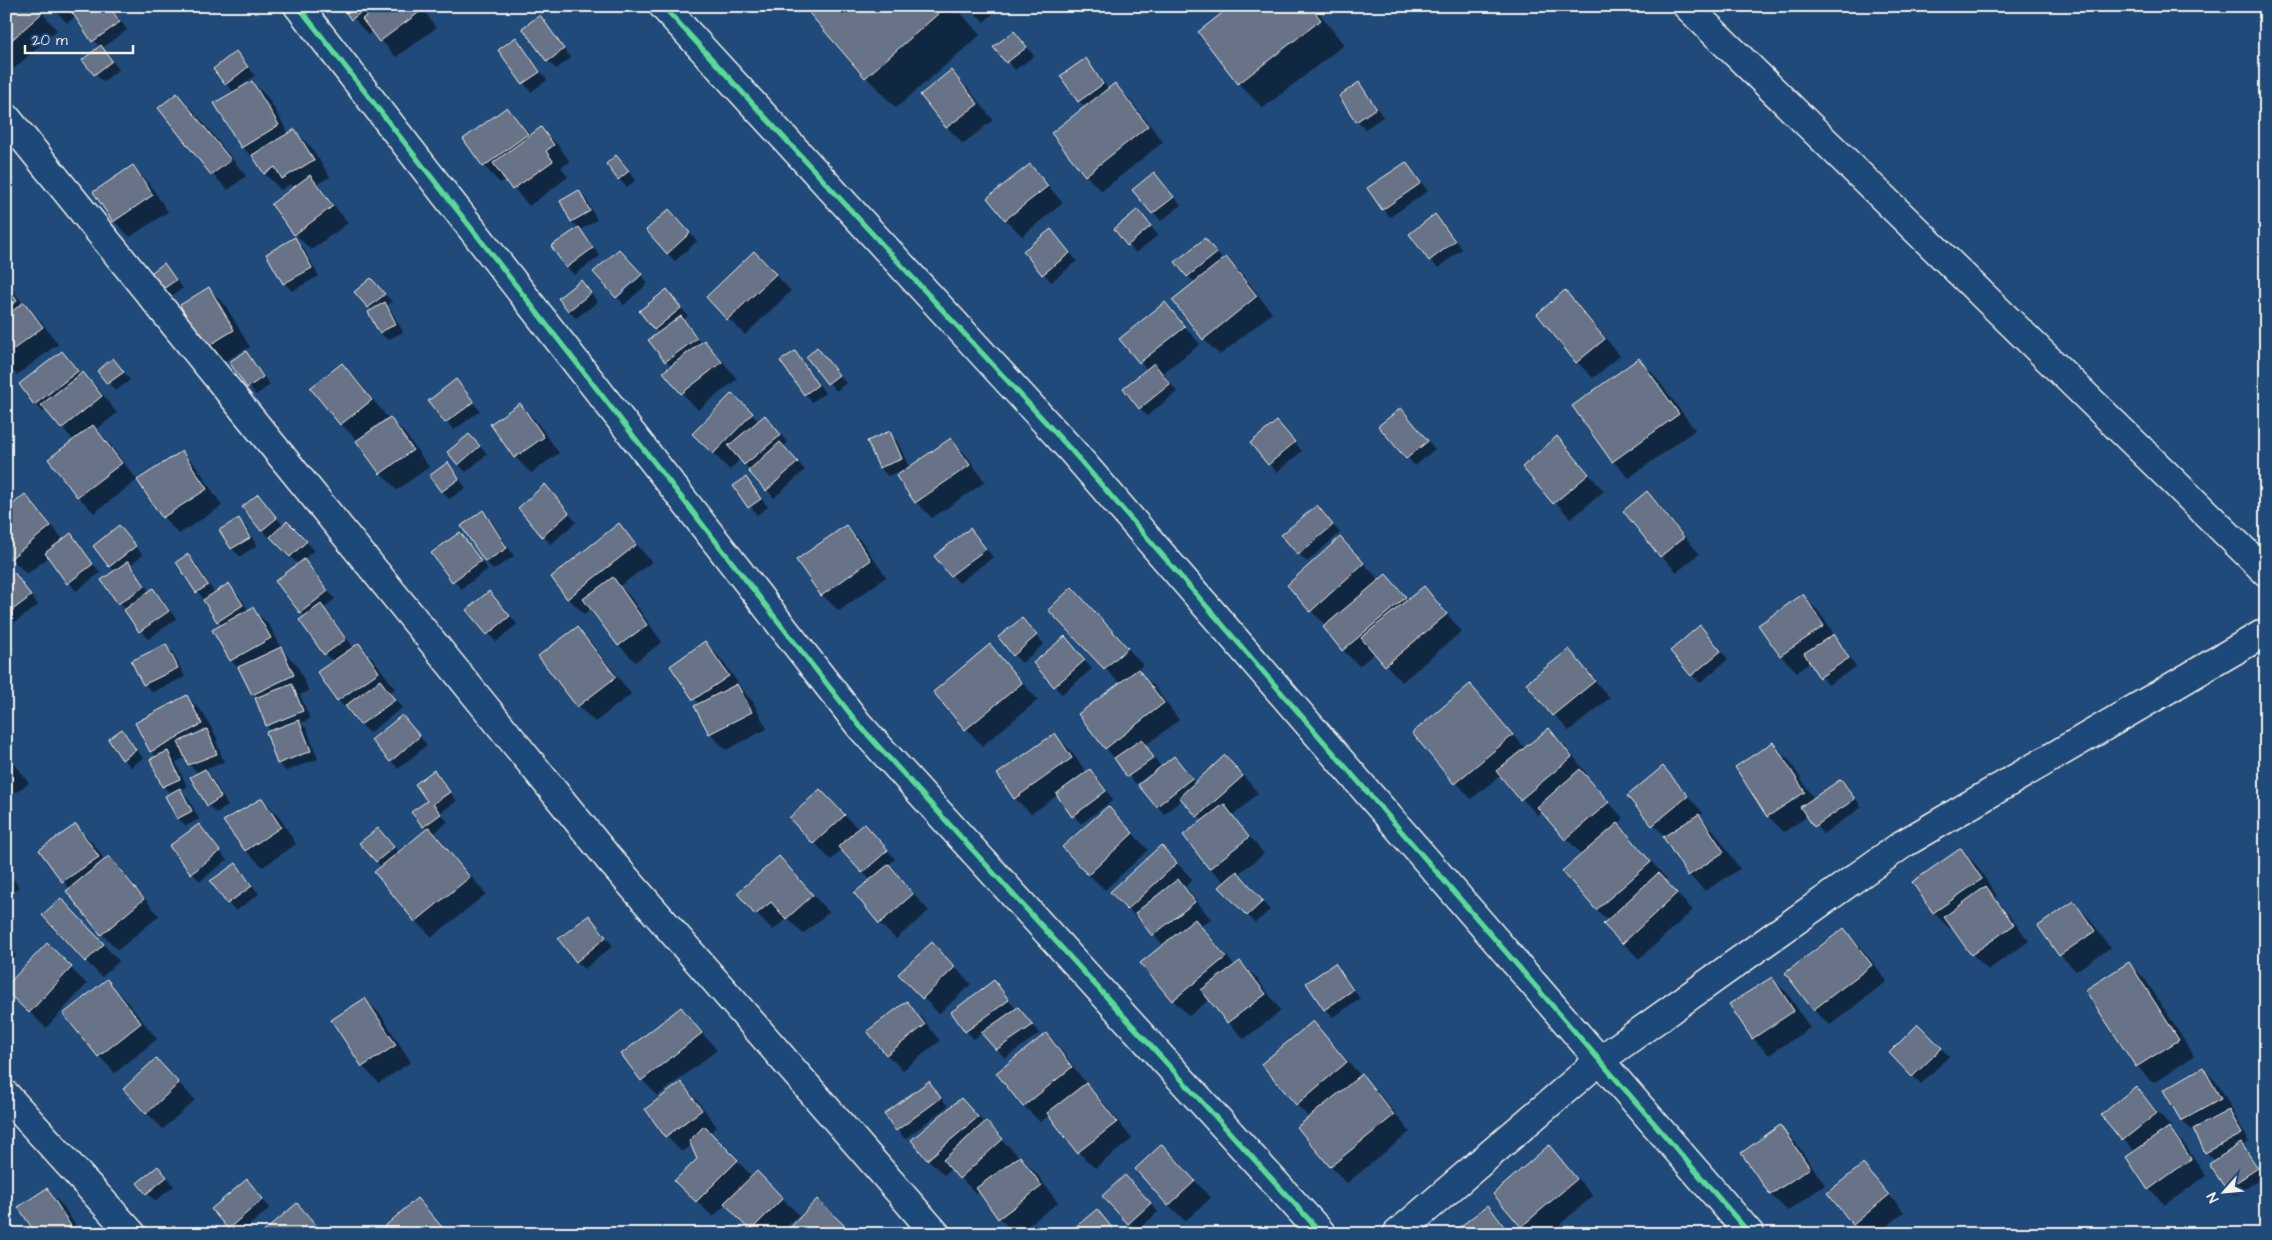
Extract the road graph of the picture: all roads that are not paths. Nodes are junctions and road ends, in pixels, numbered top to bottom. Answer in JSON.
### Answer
{"nodes":[{"id":1,"x":298,"y":6,"type":"edge"},
{"id":2,"x":663,"y":6,"type":"edge"},
{"id":3,"x":1687,"y":6,"type":"edge"},
{"id":4,"x":6,"y":116,"type":"edge"},
{"id":5,"x":2266,"y":572,"type":"edge"},
{"id":6,"x":2266,"y":632,"type":"edge"},
{"id":7,"x":1600,"y":1060,"type":"junction"},
{"id":8,"x":6,"y":1094,"type":"edge"},
{"id":9,"x":132,"y":1234,"type":"edge"},
{"id":10,"x":936,"y":1234,"type":"edge"},
{"id":11,"x":1322,"y":1234,"type":"edge"},
{"id":12,"x":1397,"y":1234,"type":"edge"},
{"id":13,"x":1750,"y":1234,"type":"edge"}],
"edges":[{"from":1,"to":11,"type":"street"},
{"from":2,"to":7,"type":"street"},
{"from":3,"to":5,"type":"street"},
{"from":4,"to":10,"type":"street"},
{"from":6,"to":7,"type":"street"},
{"from":7,"to":12,"type":"street"},
{"from":7,"to":13,"type":"street"},
{"from":8,"to":9,"type":"street"}]}
